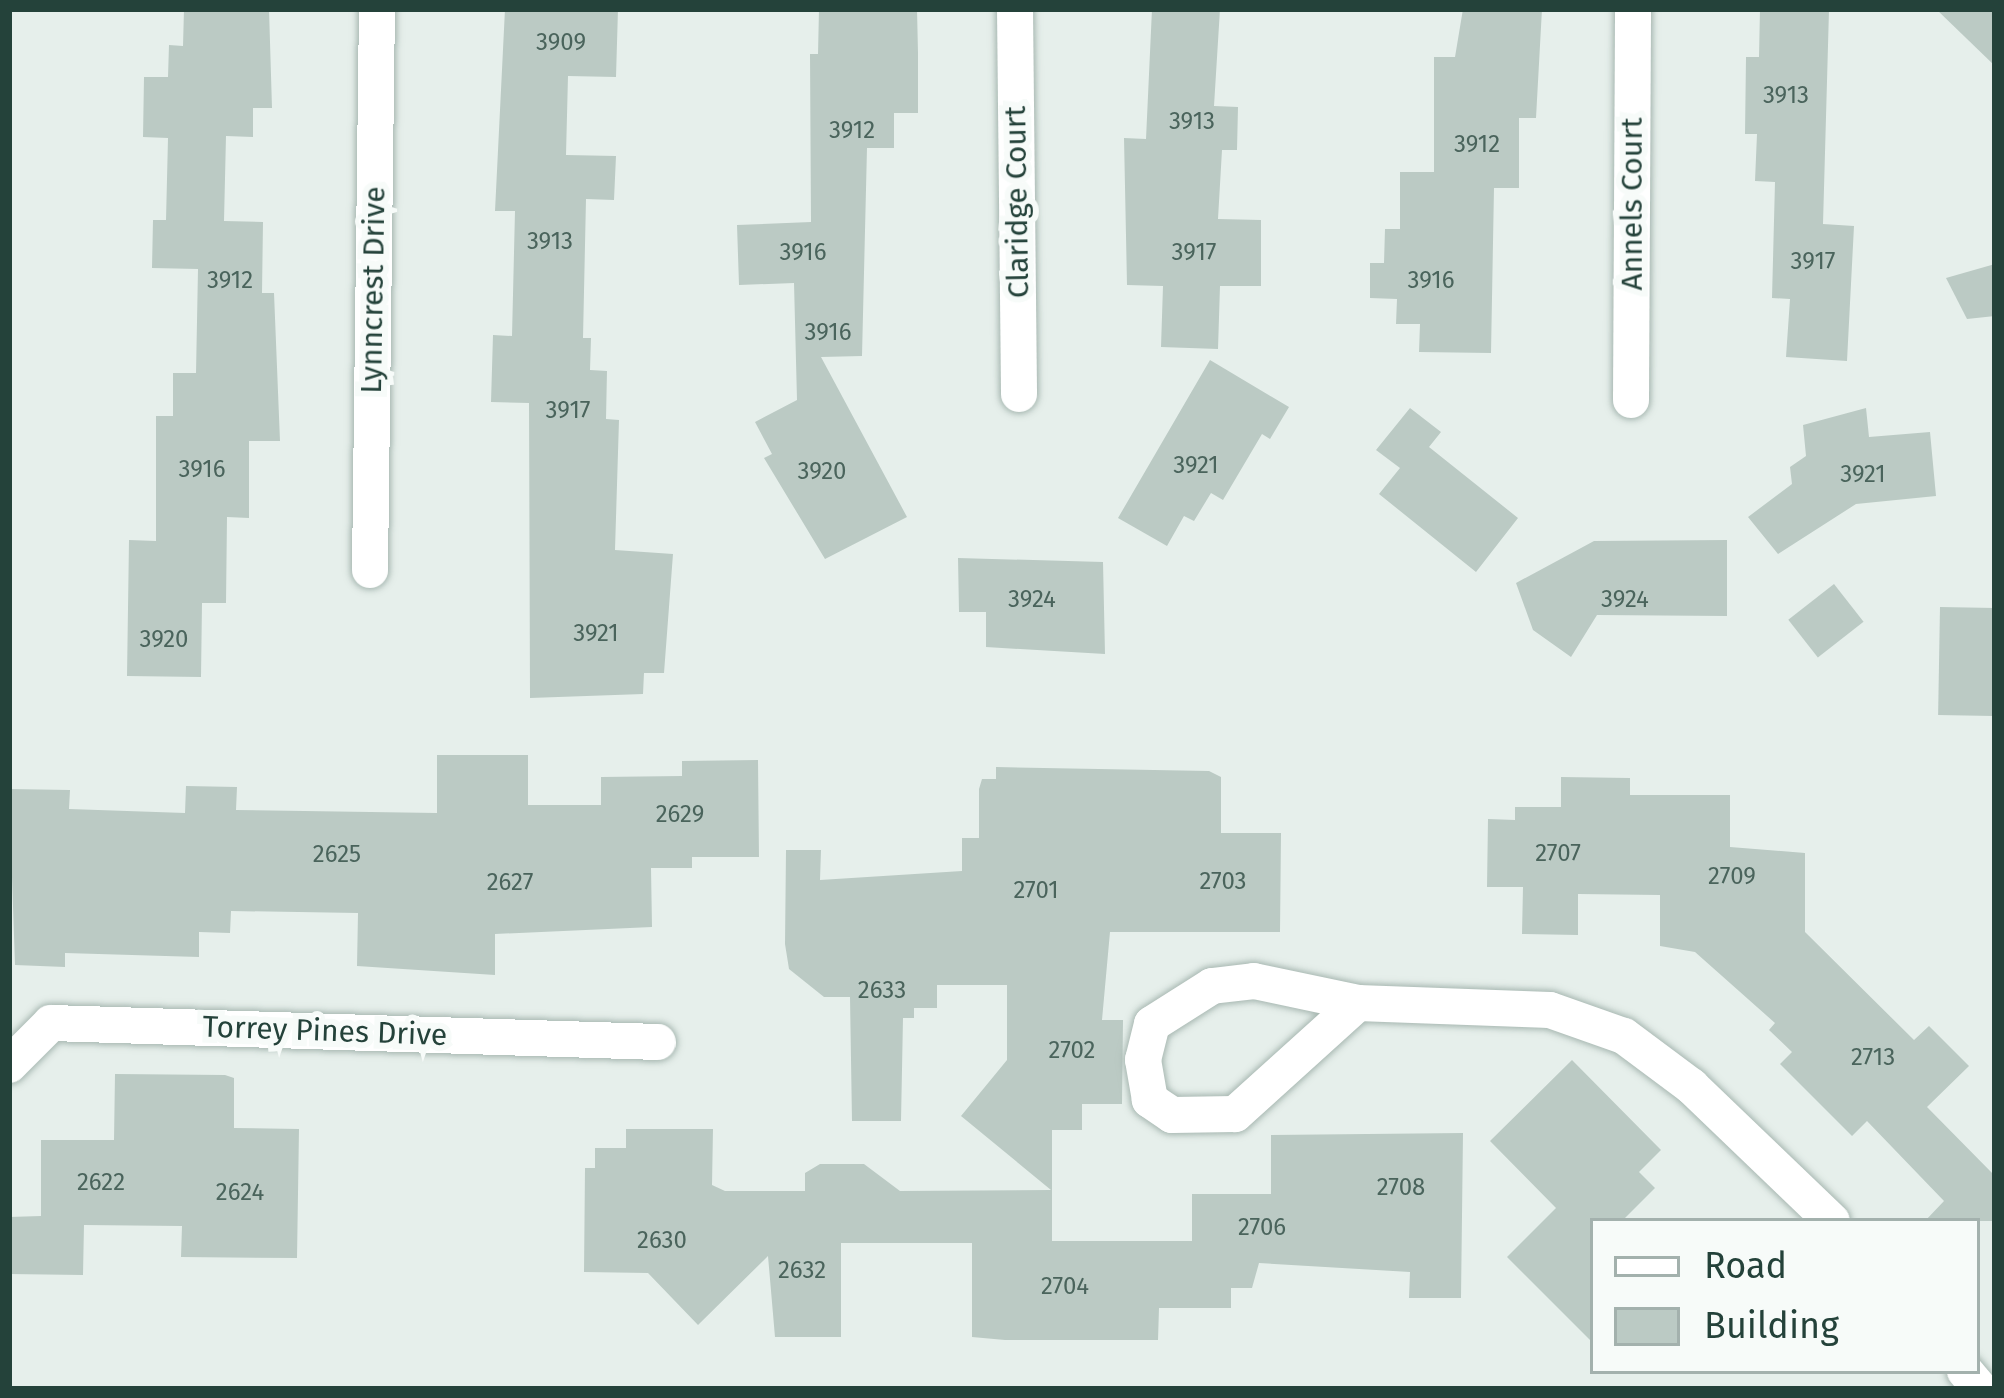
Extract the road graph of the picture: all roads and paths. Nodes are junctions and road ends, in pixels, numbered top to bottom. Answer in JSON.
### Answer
{"nodes":[{"id":1,"x":377,"y":9,"type":"edge"},
{"id":2,"x":1015,"y":9,"type":"edge"},
{"id":3,"x":1633,"y":9,"type":"edge"},
{"id":4,"x":1018,"y":394,"type":"dead end"},
{"id":5,"x":1631,"y":400,"type":"dead end"},
{"id":6,"x":370,"y":570,"type":"dead end"},
{"id":7,"x":1358,"y":1003,"type":"junction"},
{"id":8,"x":658,"y":1042,"type":"dead end"},
{"id":9,"x":9,"y":1065,"type":"edge"},
{"id":10,"x":1829,"y":1218,"type":"edge"}],
"edges":[{"from":1,"to":6,"type":"street","name":"Lynncrest Drive"},
{"from":2,"to":4,"type":"street","name":"Claridge Court"},
{"from":3,"to":5,"type":"street","name":"Annels Court"},
{"from":7,"to":7,"type":"street"},
{"from":7,"to":10,"type":"street"},
{"from":8,"to":9,"type":"street","name":"Torrey Pines Drive"}]}
